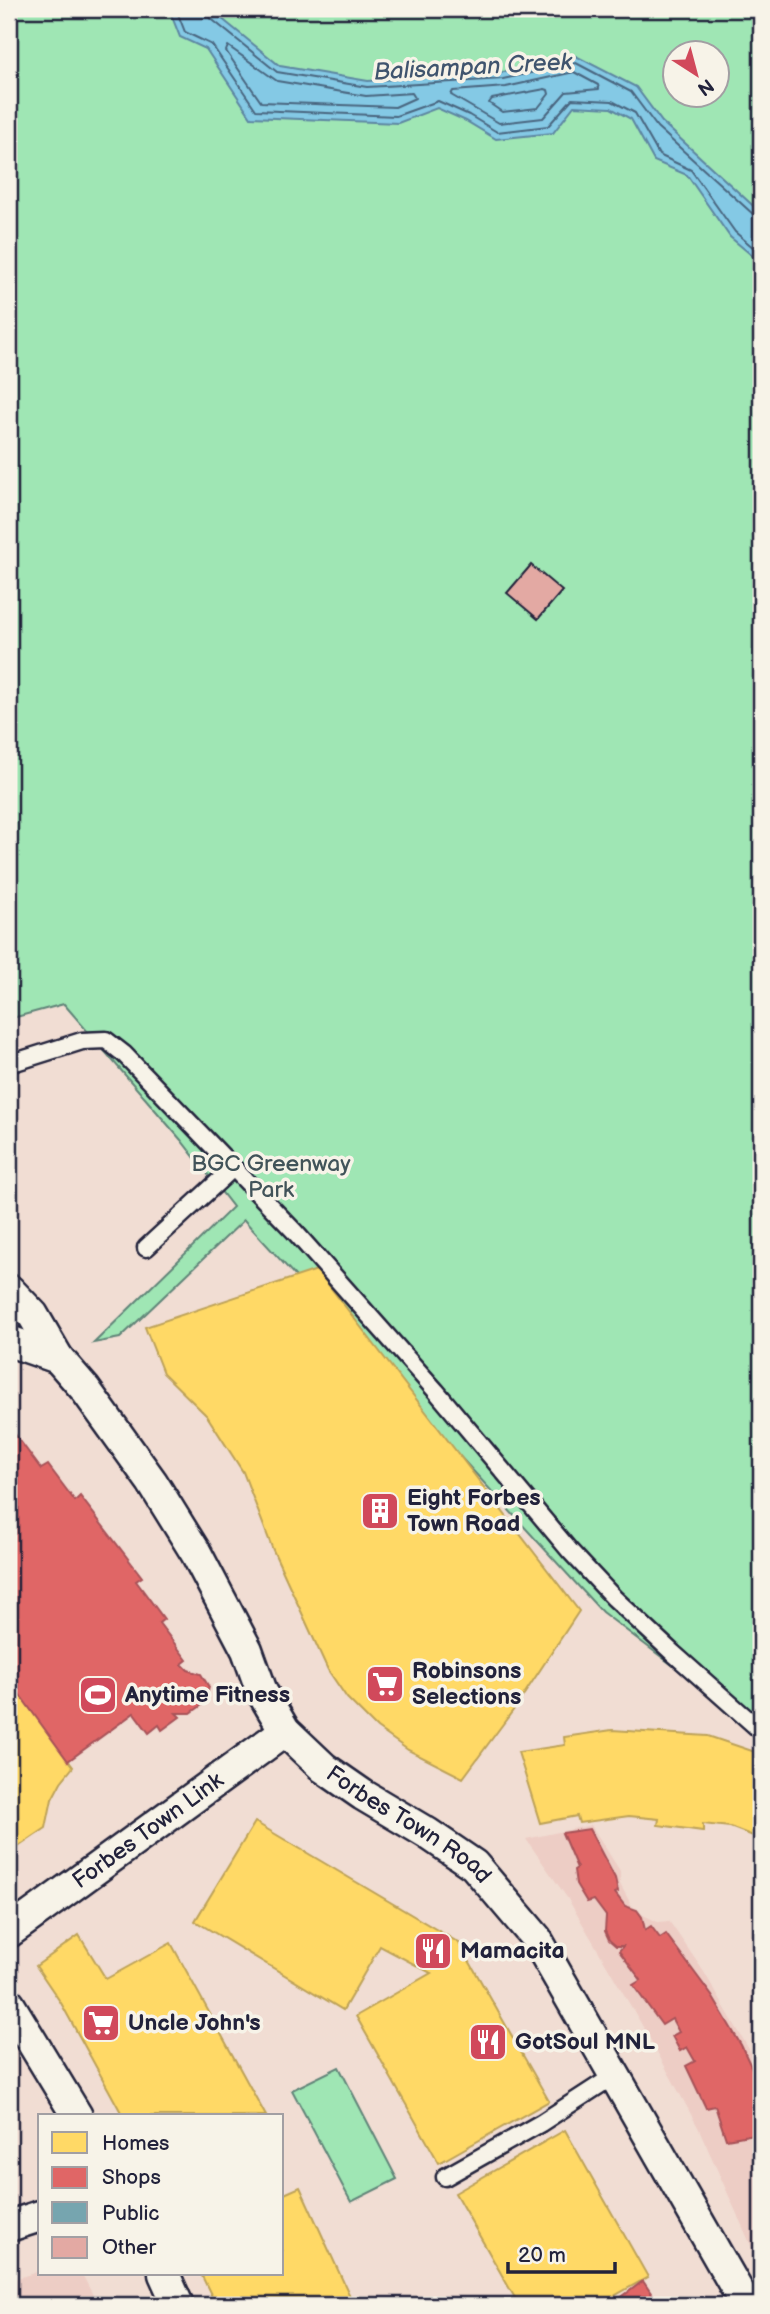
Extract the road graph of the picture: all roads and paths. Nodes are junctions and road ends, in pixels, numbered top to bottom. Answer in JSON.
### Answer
{"nodes":[{"id":1,"x":9,"y":1064,"type":"edge"},
{"id":2,"x":233,"y":1168,"type":"junction"},
{"id":3,"x":146,"y":1248,"type":"dead end"},
{"id":4,"x":9,"y":1290,"type":"edge"},
{"id":5,"x":9,"y":1341,"type":"edge"},
{"id":6,"x":58,"y":1358,"type":"junction"},
{"id":7,"x":285,"y":1731,"type":"junction"},
{"id":8,"x":761,"y":1731,"type":"edge"},
{"id":9,"x":9,"y":1932,"type":"edge"},
{"id":10,"x":9,"y":2004,"type":"edge"},
{"id":11,"x":615,"y":2075,"type":"junction"},
{"id":12,"x":76,"y":2114,"type":"edge"},
{"id":13,"x":445,"y":2177,"type":"dead end"},
{"id":14,"x":38,"y":2217,"type":"edge"},
{"id":15,"x":9,"y":2226,"type":"edge"},
{"id":16,"x":165,"y":2276,"type":"edge"},
{"id":17,"x":178,"y":2305,"type":"edge"},
{"id":18,"x":746,"y":2305,"type":"edge"}],
"edges":[{"from":1,"to":2,"type":"lane"},
{"from":2,"to":3,"type":"lane"},
{"from":2,"to":8,"type":"lane"},
{"from":4,"to":6,"type":"street","name":"Forbes Town Road"},
{"from":5,"to":6,"type":"street","name":"Forbes Town Road"},
{"from":6,"to":7,"type":"street","name":"Forbes Town Road"},
{"from":7,"to":9,"type":"street","name":"Forbes Town Link"},
{"from":7,"to":11,"type":"street","name":"Forbes Town Road"},
{"from":10,"to":12,"type":"street"},
{"from":11,"to":13,"type":"lane"},
{"from":11,"to":18,"type":"street","name":"Forbes Town Road"},
{"from":14,"to":15,"type":"street"},
{"from":16,"to":17,"type":"street"}]}
